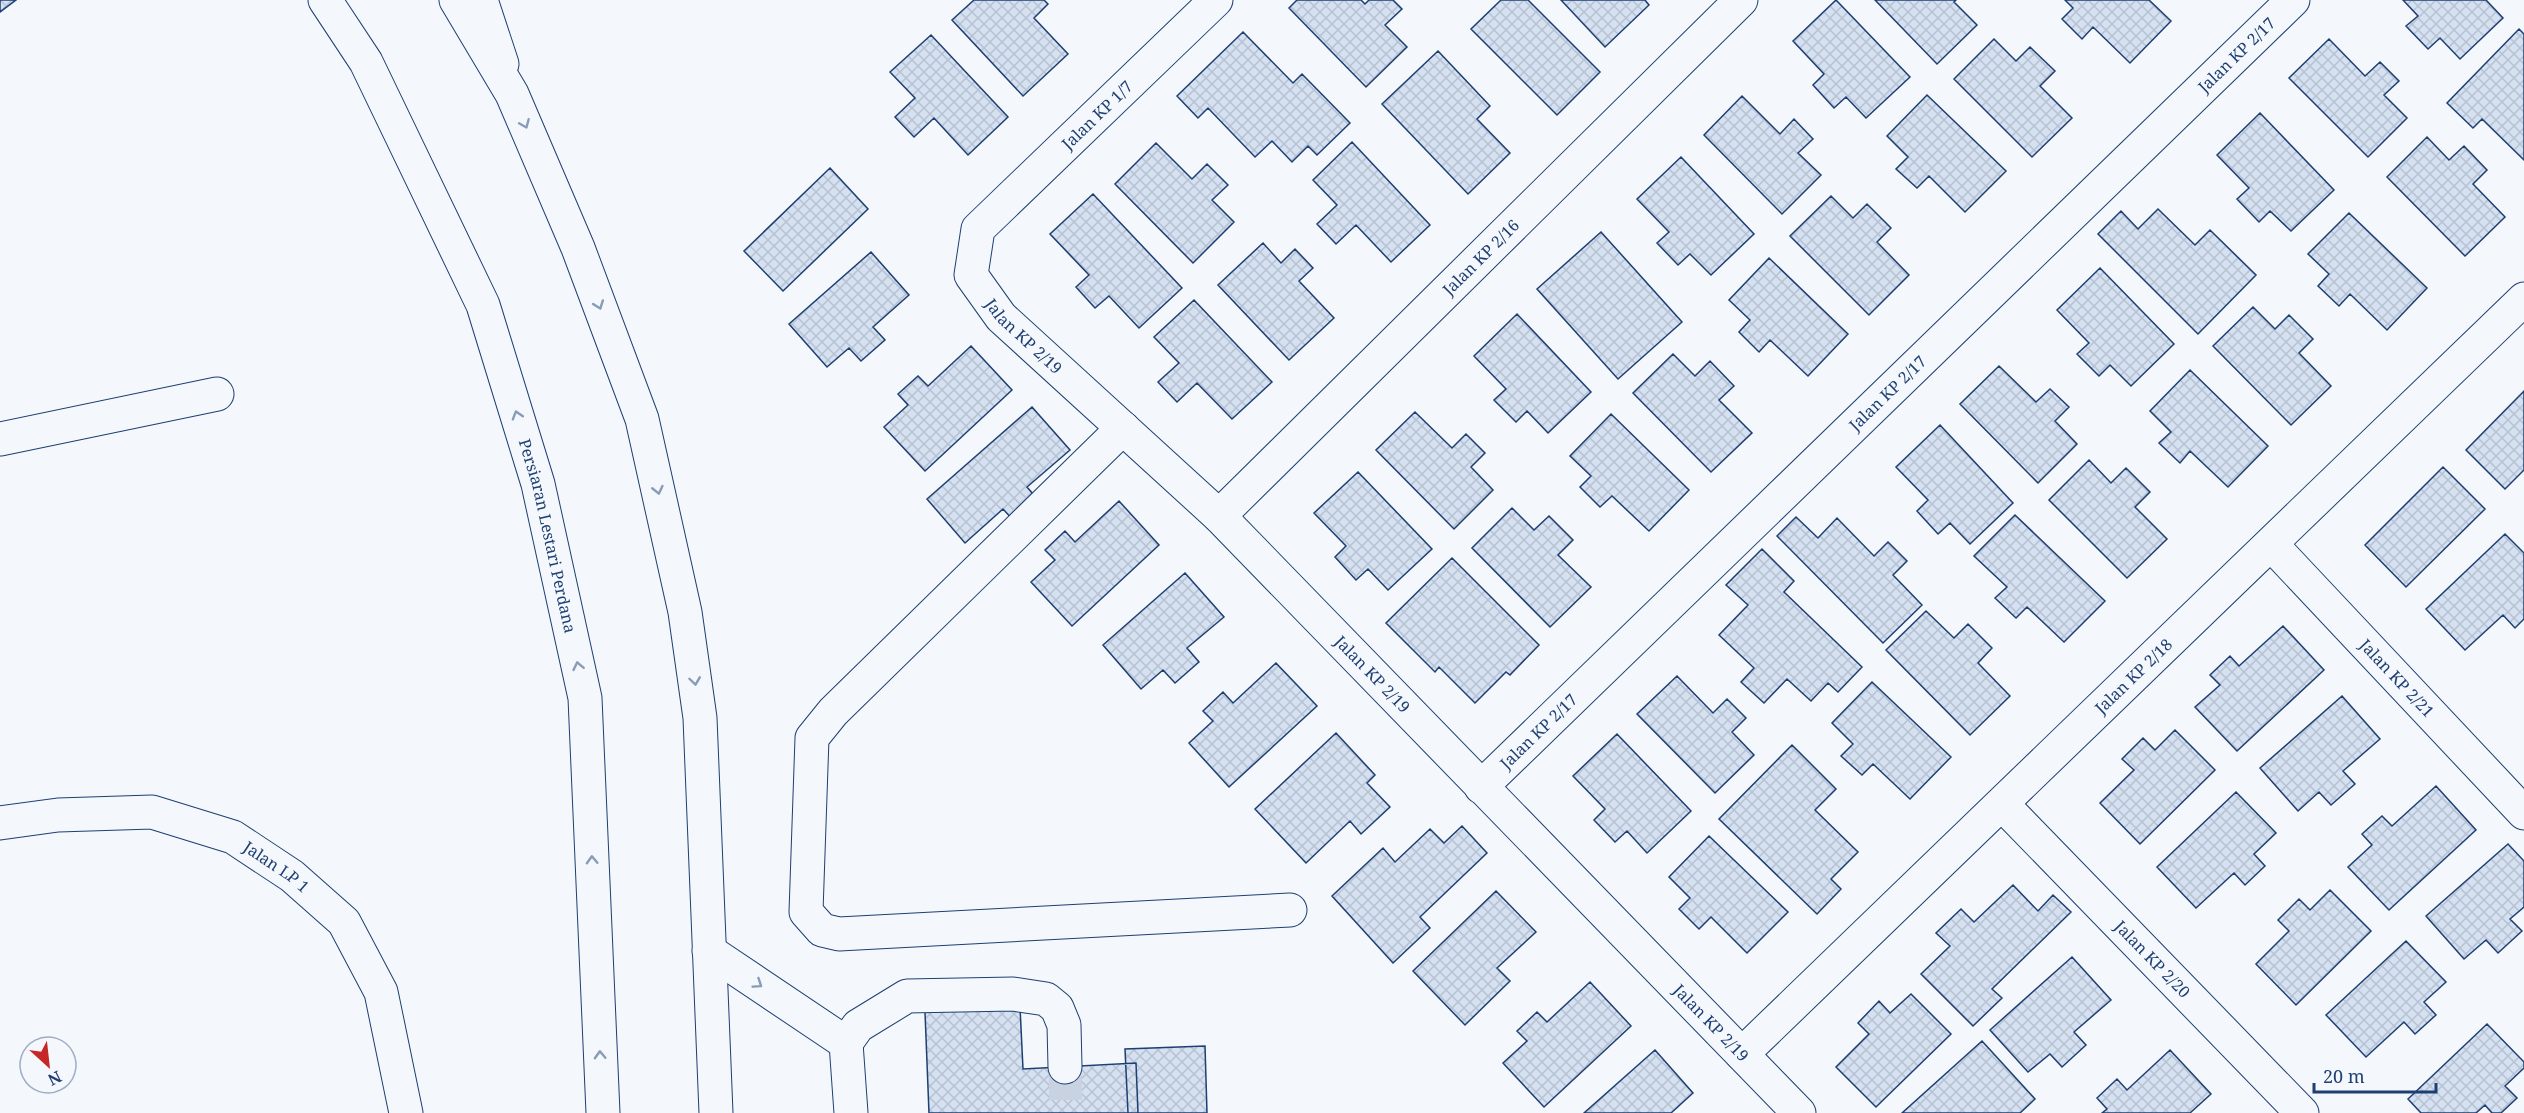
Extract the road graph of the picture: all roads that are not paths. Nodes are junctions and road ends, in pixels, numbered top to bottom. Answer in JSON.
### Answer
{"nodes":[{"id":1,"x":325,"y":0,"type":"edge"},
{"id":2,"x":456,"y":0,"type":"edge"},
{"id":3,"x":481,"y":0,"type":"edge"},
{"id":4,"x":1216,"y":0,"type":"edge"},
{"id":5,"x":1741,"y":0,"type":"edge"},
{"id":6,"x":2293,"y":0,"type":"edge"},
{"id":7,"x":512,"y":94,"type":"junction"},
{"id":8,"x":978,"y":229,"type":"joint"},
{"id":9,"x":2524,"y":298,"type":"edge"},
{"id":10,"x":217,"y":394,"type":"dead end"},
{"id":11,"x":1123,"y":428,"type":"junction"},
{"id":12,"x":0,"y":439,"type":"edge"},
{"id":13,"x":1219,"y":516,"type":"junction"},
{"id":14,"x":2271,"y":544,"type":"junction"},
{"id":15,"x":1481,"y":787,"type":"junction"},
{"id":16,"x":2002,"y":804,"type":"junction"},
{"id":17,"x":2524,"y":813,"type":"edge"},
{"id":18,"x":0,"y":823,"type":"edge"},
{"id":19,"x":1290,"y":910,"type":"dead end"},
{"id":20,"x":710,"y":951,"type":"junction"},
{"id":21,"x":846,"y":1043,"type":"junction"},
{"id":22,"x":1742,"y":1054,"type":"junction"},
{"id":23,"x":1065,"y":1067,"type":"tunnel mouth"},
{"id":24,"x":406,"y":1113,"type":"edge"},
{"id":25,"x":603,"y":1113,"type":"edge"},
{"id":26,"x":716,"y":1113,"type":"edge"},
{"id":27,"x":851,"y":1113,"type":"edge"},
{"id":28,"x":1799,"y":1113,"type":"edge"},
{"id":29,"x":2302,"y":1113,"type":"edge"}],
"edges":[{"from":25,"to":1,"type":"street","name":"Persiaran Lestari Perdana","one_way":true},
{"from":2,"to":7,"type":"street"},
{"from":3,"to":7,"type":"street"},
{"from":4,"to":8,"type":"street","name":"Jalan KP 1/7"},
{"from":5,"to":13,"type":"street","name":"Jalan KP 2/16"},
{"from":6,"to":15,"type":"street","name":"Jalan KP 2/17"},
{"from":7,"to":20,"type":"street","one_way":true},
{"from":8,"to":11,"type":"street","name":"Jalan KP 2/19"},
{"from":9,"to":14,"type":"street","name":"Jalan KP 2/18"},
{"from":10,"to":12,"type":"street"},
{"from":11,"to":13,"type":"street","name":"Jalan KP 2/19"},
{"from":11,"to":19,"type":"street"},
{"from":13,"to":15,"type":"street","name":"Jalan KP 2/19"},
{"from":14,"to":16,"type":"street","name":"Jalan KP 2/18"},
{"from":14,"to":17,"type":"street","name":"Jalan KP 2/21"},
{"from":15,"to":22,"type":"street","name":"Jalan KP 2/19"},
{"from":16,"to":22,"type":"street","name":"Jalan KP 2/18"},
{"from":16,"to":29,"type":"street","name":"Jalan KP 2/20"},
{"from":18,"to":24,"type":"street","name":"Jalan LP 1"},
{"from":20,"to":21,"type":"street","one_way":true},
{"from":20,"to":26,"type":"street"},
{"from":21,"to":23,"type":"street"},
{"from":21,"to":27,"type":"street"},
{"from":22,"to":28,"type":"street","name":"Jalan KP 2/19"}]}
